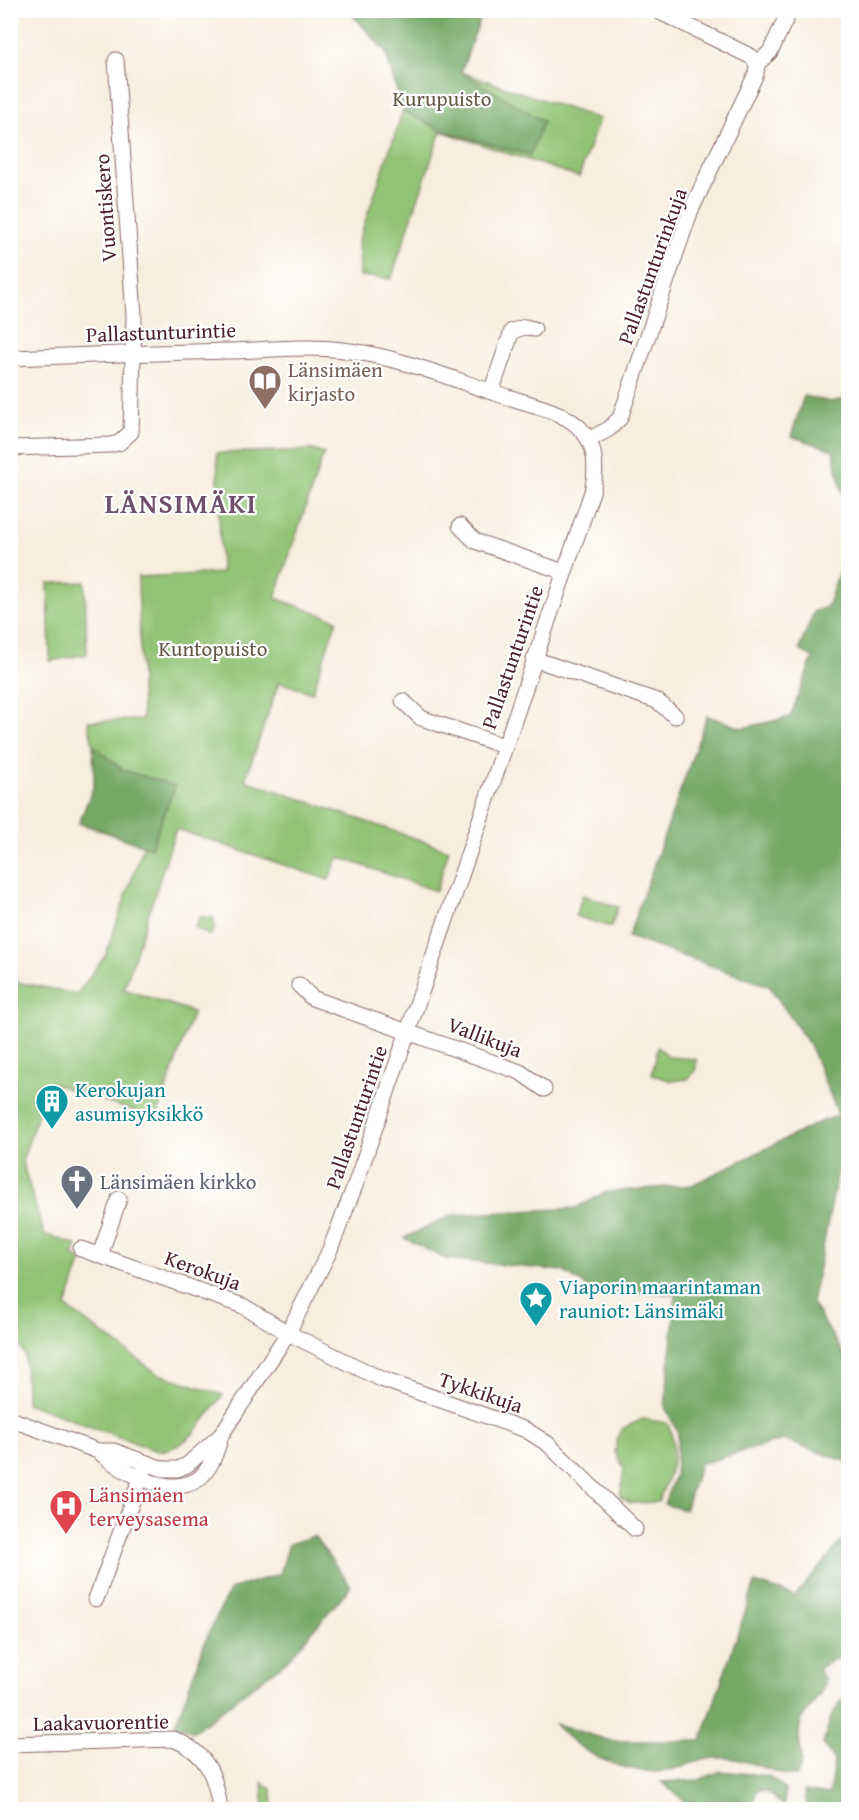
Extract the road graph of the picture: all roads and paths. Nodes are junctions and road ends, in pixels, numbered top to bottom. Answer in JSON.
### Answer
{"nodes":[{"id":1,"x":656,"y":10,"type":"edge"},
{"id":2,"x":790,"y":10,"type":"edge"},
{"id":3,"x":116,"y":60,"type":"dead end"},
{"id":4,"x":756,"y":64,"type":"junction"},
{"id":5,"x":534,"y":329,"type":"dead end"},
{"id":6,"x":134,"y":353,"type":"junction"},
{"id":7,"x":10,"y":358,"type":"edge"},
{"id":8,"x":490,"y":392,"type":"junction"},
{"id":9,"x":590,"y":439,"type":"junction"},
{"id":10,"x":10,"y":448,"type":"edge"},
{"id":11,"x":460,"y":526,"type":"dead end"},
{"id":12,"x":564,"y":572,"type":"junction"},
{"id":13,"x":534,"y":659,"type":"junction"},
{"id":14,"x":403,"y":701,"type":"dead end"},
{"id":15,"x":675,"y":716,"type":"dead end"},
{"id":16,"x":504,"y":746,"type":"junction"},
{"id":17,"x":299,"y":985,"type":"dead end"},
{"id":18,"x":407,"y":1032,"type":"junction"},
{"id":19,"x":544,"y":1089,"type":"dead end"},
{"id":20,"x":119,"y":1199,"type":"dead end"},
{"id":21,"x":81,"y":1249,"type":"dead end"},
{"id":22,"x":100,"y":1255,"type":"junction"},
{"id":23,"x":288,"y":1333,"type":"junction"},
{"id":24,"x":10,"y":1419,"type":"edge"},
{"id":25,"x":143,"y":1470,"type":"junction"},
{"id":26,"x":635,"y":1529,"type":"dead end"},
{"id":27,"x":96,"y":1599,"type":"dead end"},
{"id":28,"x":10,"y":1744,"type":"edge"},
{"id":29,"x":220,"y":1809,"type":"edge"}],
"edges":[{"from":1,"to":4,"type":"street"},
{"from":2,"to":4,"type":"street"},
{"from":3,"to":6,"type":"street","name":"Vuontiskero"},
{"from":4,"to":9,"type":"street","name":"Pallastunturinkuja"},
{"from":5,"to":8,"type":"street"},
{"from":6,"to":7,"type":"street","name":"Pallastunturintie"},
{"from":6,"to":8,"type":"street","name":"Pallastunturintie"},
{"from":6,"to":10,"type":"street","name":"Vuontiskero"},
{"from":8,"to":9,"type":"street","name":"Pallastunturintie"},
{"from":9,"to":12,"type":"street","name":"Pallastunturintie"},
{"from":11,"to":12,"type":"street"},
{"from":12,"to":13,"type":"street","name":"Pallastunturintie"},
{"from":13,"to":15,"type":"street"},
{"from":13,"to":16,"type":"street","name":"Pallastunturintie"},
{"from":14,"to":16,"type":"street"},
{"from":16,"to":18,"type":"street","name":"Pallastunturintie"},
{"from":17,"to":18,"type":"street","name":"Vallikuja"},
{"from":18,"to":19,"type":"street","name":"Vallikuja"},
{"from":18,"to":23,"type":"street","name":"Pallastunturintie"},
{"from":20,"to":22,"type":"street"},
{"from":21,"to":22,"type":"street","name":"Kerokuja"},
{"from":22,"to":23,"type":"street","name":"Kerokuja"},
{"from":23,"to":25,"type":"street","name":"Pallastunturintie"},
{"from":23,"to":26,"type":"street","name":"Tykkikuja"},
{"from":24,"to":25,"type":"street","name":"Pallastunturintie"},
{"from":25,"to":27,"type":"street"},
{"from":28,"to":29,"type":"street","name":"Laakavuorentie"}]}
